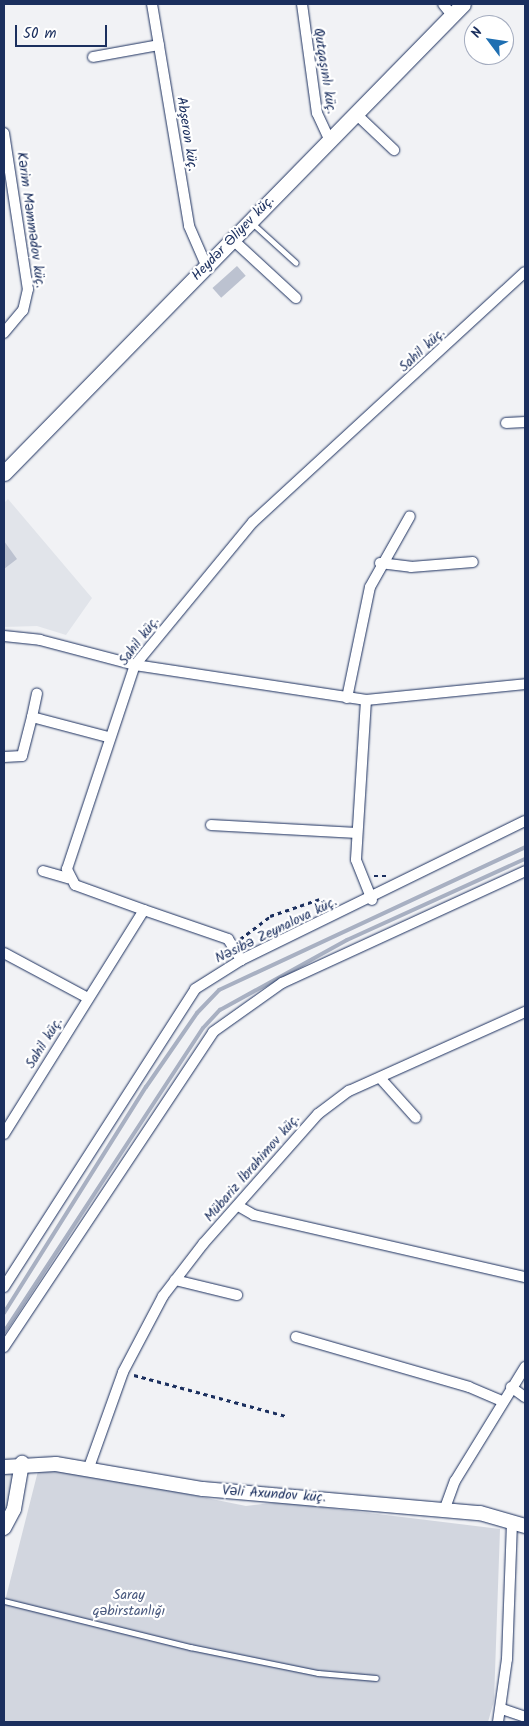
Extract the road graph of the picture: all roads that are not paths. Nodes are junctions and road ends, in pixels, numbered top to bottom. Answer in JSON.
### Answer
{"nodes":[{"id":1,"x":152,"y":4,"type":"edge"},
{"id":2,"x":302,"y":4,"type":"edge"},
{"id":3,"x":463,"y":4,"type":"edge"},
{"id":4,"x":448,"y":10,"type":"edge"},
{"id":5,"x":159,"y":45,"type":"junction"},
{"id":6,"x":93,"y":57,"type":"dead end"},
{"id":7,"x":355,"y":113,"type":"junction"},
{"id":8,"x":4,"y":133,"type":"edge"},
{"id":9,"x":329,"y":139,"type":"junction"},
{"id":10,"x":394,"y":150,"type":"dead end"},
{"id":11,"x":250,"y":221,"type":"junction"},
{"id":12,"x":232,"y":239,"type":"junction"},
{"id":13,"x":296,"y":263,"type":"dead end"},
{"id":14,"x":206,"y":265,"type":"junction"},
{"id":15,"x":525,"y":272,"type":"edge"},
{"id":16,"x":296,"y":298,"type":"dead end"},
{"id":17,"x":4,"y":333,"type":"edge"},
{"id":18,"x":525,"y":422,"type":"edge"},
{"id":19,"x":506,"y":423,"type":"dead end"},
{"id":20,"x":7,"y":464,"type":"edge"},
{"id":21,"x":410,"y":516,"type":"dead end"},
{"id":22,"x":473,"y":562,"type":"dead end"},
{"id":23,"x":380,"y":563,"type":"junction"},
{"id":24,"x":4,"y":636,"type":"edge"},
{"id":25,"x":135,"y":665,"type":"junction"},
{"id":26,"x":525,"y":684,"type":"edge"},
{"id":27,"x":37,"y":694,"type":"dead end"},
{"id":28,"x":346,"y":698,"type":"junction"},
{"id":29,"x":366,"y":700,"type":"junction"},
{"id":30,"x":32,"y":717,"type":"junction"},
{"id":31,"x":108,"y":737,"type":"junction"},
{"id":32,"x":4,"y":757,"type":"edge"},
{"id":33,"x":525,"y":821,"type":"edge"},
{"id":34,"x":211,"y":824,"type":"dead end"},
{"id":35,"x":357,"y":833,"type":"junction"},
{"id":36,"x":43,"y":871,"type":"dead end"},
{"id":37,"x":525,"y":871,"type":"edge"},
{"id":38,"x":68,"y":878,"type":"junction"},
{"id":39,"x":372,"y":900,"type":"junction"},
{"id":40,"x":144,"y":910,"type":"junction"},
{"id":41,"x":4,"y":953,"type":"edge"},
{"id":42,"x":241,"y":960,"type":"junction"},
{"id":43,"x":88,"y":998,"type":"junction"},
{"id":44,"x":525,"y":1012,"type":"edge"},
{"id":45,"x":381,"y":1079,"type":"junction"},
{"id":46,"x":416,"y":1118,"type":"dead end"},
{"id":47,"x":5,"y":1129,"type":"edge"},
{"id":48,"x":240,"y":1207,"type":"junction"},
{"id":49,"x":525,"y":1277,"type":"edge"},
{"id":50,"x":175,"y":1280,"type":"junction"},
{"id":51,"x":4,"y":1286,"type":"edge"},
{"id":52,"x":237,"y":1294,"type":"dead end"},
{"id":53,"x":296,"y":1337,"type":"dead end"},
{"id":54,"x":4,"y":1346,"type":"edge"},
{"id":55,"x":525,"y":1367,"type":"edge"},
{"id":56,"x":511,"y":1388,"type":"junction"},
{"id":57,"x":525,"y":1397,"type":"edge"},
{"id":58,"x":502,"y":1401,"type":"junction"},
{"id":59,"x":22,"y":1463,"type":"junction"},
{"id":60,"x":4,"y":1467,"type":"edge"},
{"id":61,"x":88,"y":1470,"type":"junction"},
{"id":62,"x":445,"y":1508,"type":"junction"},
{"id":63,"x":518,"y":1524,"type":"edge"},
{"id":64,"x":4,"y":1528,"type":"edge"},
{"id":65,"x":4,"y":1601,"type":"edge"},
{"id":66,"x":376,"y":1678,"type":"dead end"},
{"id":67,"x":502,"y":1709,"type":"junction"},
{"id":68,"x":525,"y":1717,"type":"edge"},
{"id":69,"x":498,"y":1722,"type":"edge"}],
"edges":[{"from":1,"to":5,"type":"street","name":"Abşeron küç."},
{"from":2,"to":9,"type":"street","name":"Qutqaşınlı küç."},
{"from":3,"to":4,"type":"main road","name":"Heydər Əliyev küç."},
{"from":4,"to":7,"type":"main road","name":"Heydər Əliyev küç."},
{"from":5,"to":6,"type":"street"},
{"from":5,"to":14,"type":"street","name":"Abşeron küç."},
{"from":7,"to":9,"type":"main road","name":"Heydər Əliyev küç."},
{"from":7,"to":10,"type":"street"},
{"from":8,"to":17,"type":"street","name":"Kərim Məmmədov küç."},
{"from":9,"to":11,"type":"main road","name":"Heydər Əliyev küç."},
{"from":11,"to":12,"type":"main road","name":"Heydər Əliyev küç."},
{"from":11,"to":13,"type":"lane"},
{"from":12,"to":14,"type":"main road","name":"Heydər Əliyev küç."},
{"from":12,"to":16,"type":"street"},
{"from":14,"to":20,"type":"main road","name":"Heydər Əliyev küç."},
{"from":15,"to":25,"type":"street","name":"Sahil küç."},
{"from":18,"to":19,"type":"street"},
{"from":21,"to":23,"type":"street"},
{"from":22,"to":23,"type":"street"},
{"from":23,"to":28,"type":"street"},
{"from":24,"to":25,"type":"street"},
{"from":25,"to":28,"type":"street"},
{"from":25,"to":31,"type":"street","name":"Sahil küç."},
{"from":26,"to":29,"type":"street"},
{"from":27,"to":30,"type":"street"},
{"from":28,"to":29,"type":"street"},
{"from":29,"to":35,"type":"street"},
{"from":30,"to":31,"type":"street"},
{"from":30,"to":32,"type":"street"},
{"from":31,"to":38,"type":"street","name":"Sahil küç."},
{"from":33,"to":39,"type":"street","name":"Nəsibə Zeynalova küç."},
{"from":34,"to":35,"type":"street"},
{"from":35,"to":39,"type":"street"},
{"from":36,"to":38,"type":"street"},
{"from":37,"to":54,"type":"street"},
{"from":38,"to":40,"type":"street"},
{"from":39,"to":42,"type":"street","name":"Nəsibə Zeynalova küç."},
{"from":40,"to":42,"type":"street"},
{"from":40,"to":43,"type":"street","name":"Sahil küç."},
{"from":41,"to":43,"type":"street"},
{"from":42,"to":51,"type":"street","name":"Nəsibə Zeynalova küç."},
{"from":43,"to":47,"type":"street","name":"Sahil küç."},
{"from":44,"to":45,"type":"street","name":"Mübariz İbrahimov küç."},
{"from":45,"to":46,"type":"street"},
{"from":45,"to":48,"type":"street","name":"Mübariz İbrahimov küç."},
{"from":48,"to":49,"type":"street"},
{"from":48,"to":50,"type":"street","name":"Mübariz İbrahimov küç."},
{"from":50,"to":52,"type":"street"},
{"from":50,"to":61,"type":"street","name":"Mübariz İbrahimov küç."},
{"from":53,"to":58,"type":"street"},
{"from":55,"to":56,"type":"street"},
{"from":56,"to":57,"type":"street"},
{"from":56,"to":58,"type":"street"},
{"from":58,"to":62,"type":"street"},
{"from":59,"to":60,"type":"street","name":"Vəli Axundov küç."},
{"from":59,"to":61,"type":"street","name":"Vəli Axundov küç."},
{"from":59,"to":64,"type":"street"},
{"from":61,"to":62,"type":"street","name":"Vəli Axundov küç."},
{"from":62,"to":63,"type":"street","name":"Vəli Axundov küç."},
{"from":63,"to":67,"type":"street"},
{"from":65,"to":66,"type":"lane"},
{"from":67,"to":68,"type":"street"},
{"from":67,"to":69,"type":"street"}]}
